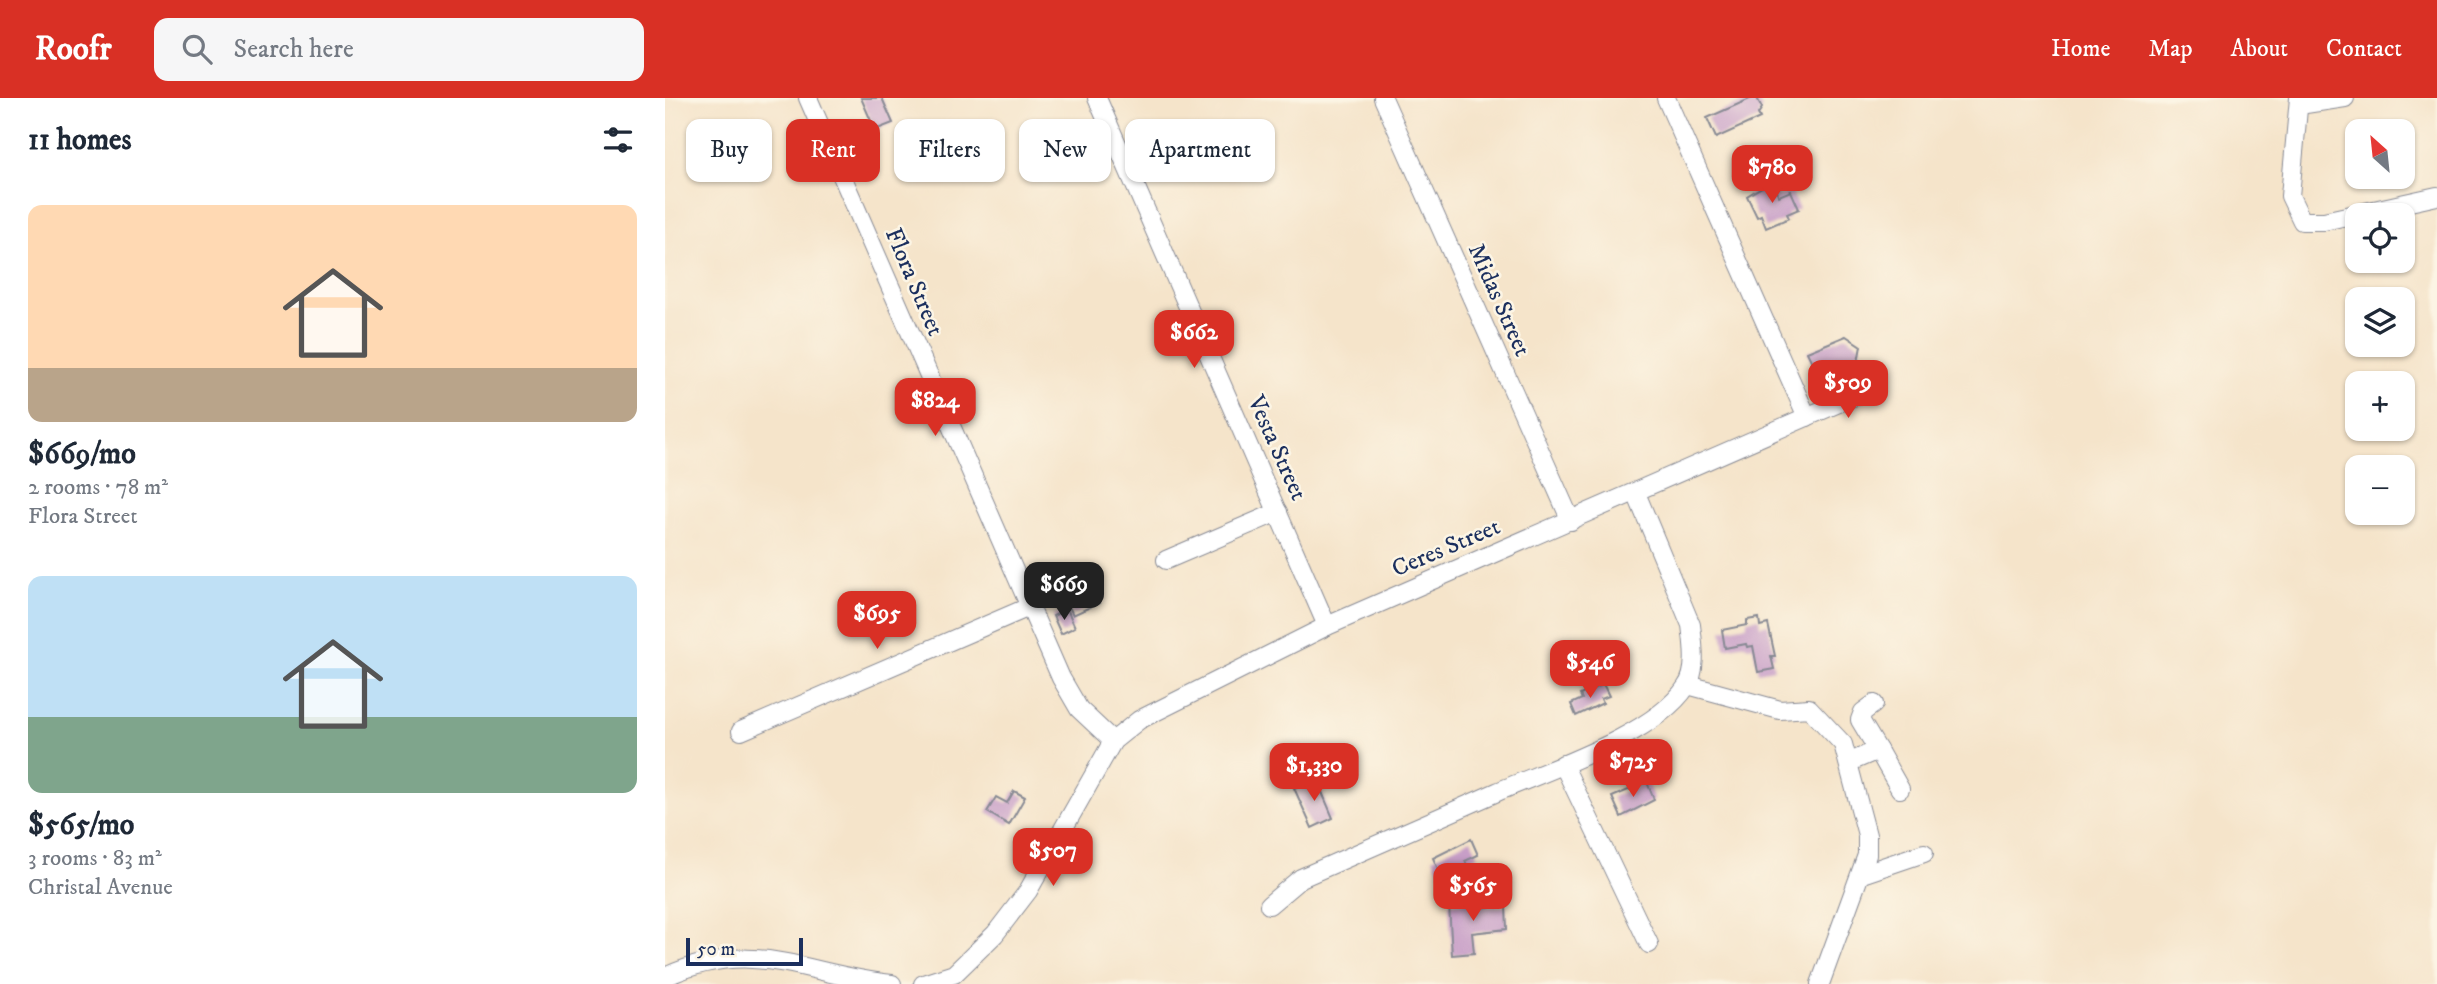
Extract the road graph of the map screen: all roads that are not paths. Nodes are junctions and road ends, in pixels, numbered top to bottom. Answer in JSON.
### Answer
{"nodes":[{"id":1,"x":808,"y":98,"type":"edge"},
{"id":2,"x":1097,"y":98,"type":"edge"},
{"id":3,"x":1383,"y":98,"type":"edge"},
{"id":4,"x":1666,"y":98,"type":"edge"},
{"id":5,"x":2345,"y":98,"type":"edge"},
{"id":6,"x":2299,"y":102,"type":"edge"},
{"id":7,"x":2437,"y":196,"type":"edge"},
{"id":8,"x":1873,"y":388,"type":"dead end"},
{"id":9,"x":1807,"y":416,"type":"junction"},
{"id":10,"x":1636,"y":493,"type":"junction"},
{"id":11,"x":1278,"y":512,"type":"junction"},
{"id":12,"x":1571,"y":521,"type":"junction"},
{"id":13,"x":1166,"y":560,"type":"dead end"},
{"id":14,"x":1029,"y":607,"type":"junction"},
{"id":15,"x":1327,"y":626,"type":"junction"},
{"id":16,"x":1688,"y":685,"type":"junction"},
{"id":17,"x":1874,"y":704,"type":"dead end"},
{"id":18,"x":741,"y":731,"type":"dead end"},
{"id":19,"x":1113,"y":741,"type":"junction"},
{"id":20,"x":1878,"y":750,"type":"junction"},
{"id":21,"x":1850,"y":762,"type":"junction"},
{"id":22,"x":1563,"y":764,"type":"junction"},
{"id":23,"x":1900,"y":789,"type":"dead end"},
{"id":24,"x":1924,"y":853,"type":"dead end"},
{"id":25,"x":1862,"y":874,"type":"junction"},
{"id":26,"x":1269,"y":905,"type":"dead end"},
{"id":27,"x":1649,"y":944,"type":"dead end"},
{"id":28,"x":967,"y":963,"type":"junction"},
{"id":29,"x":665,"y":977,"type":"edge"},
{"id":30,"x":892,"y":984,"type":"edge"},
{"id":31,"x":924,"y":984,"type":"edge"},
{"id":32,"x":961,"y":984,"type":"edge"},
{"id":33,"x":1820,"y":984,"type":"edge"}],
"edges":[{"from":1,"to":14,"type":"street","name":"Flora Street"},
{"from":2,"to":11,"type":"street","name":"Vesta Street"},
{"from":3,"to":12,"type":"street","name":"Midas Street"},
{"from":4,"to":9,"type":"street"},
{"from":5,"to":6,"type":"street"},
{"from":6,"to":7,"type":"street"},
{"from":8,"to":9,"type":"street","name":"Ceres Street"},
{"from":9,"to":10,"type":"street","name":"Ceres Street"},
{"from":10,"to":12,"type":"street","name":"Ceres Street"},
{"from":10,"to":16,"type":"street"},
{"from":11,"to":13,"type":"street"},
{"from":11,"to":15,"type":"street","name":"Vesta Street"},
{"from":12,"to":15,"type":"street","name":"Ceres Street"},
{"from":14,"to":18,"type":"street"},
{"from":14,"to":19,"type":"street","name":"Flora Street"},
{"from":15,"to":19,"type":"street","name":"Ceres Street"},
{"from":16,"to":21,"type":"street"},
{"from":16,"to":22,"type":"street"},
{"from":17,"to":20,"type":"street"},
{"from":19,"to":28,"type":"street"},
{"from":20,"to":21,"type":"street"},
{"from":20,"to":23,"type":"street"},
{"from":21,"to":25,"type":"street"},
{"from":22,"to":26,"type":"street"},
{"from":22,"to":27,"type":"street"},
{"from":24,"to":25,"type":"street"},
{"from":25,"to":33,"type":"street"},
{"from":28,"to":31,"type":"street"},
{"from":28,"to":32,"type":"street"},
{"from":29,"to":30,"type":"street"}]}
